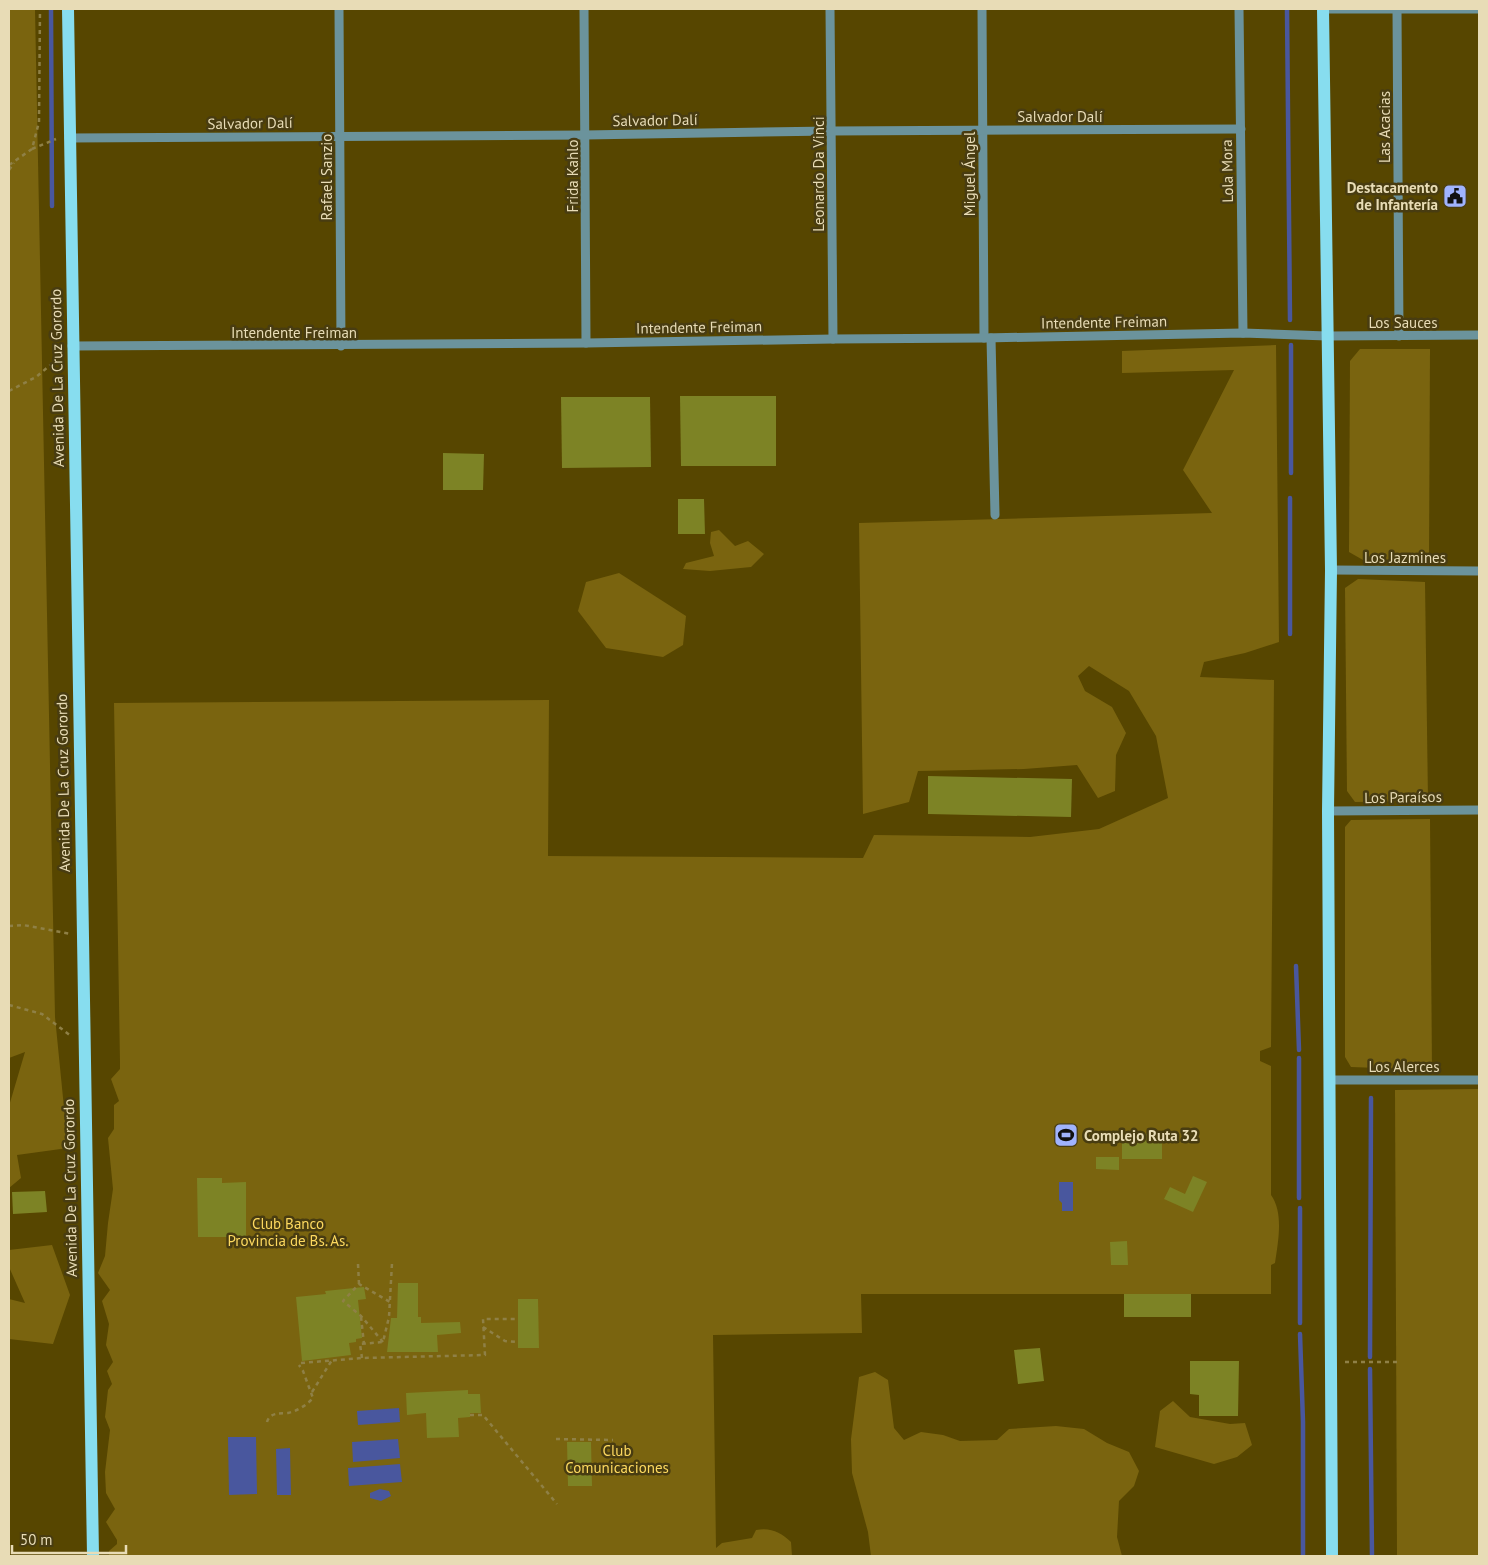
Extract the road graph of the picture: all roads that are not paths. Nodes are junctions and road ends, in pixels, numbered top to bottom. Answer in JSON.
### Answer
{"nodes":[{"id":1,"x":68,"y":9,"type":"edge"},
{"id":2,"x":339,"y":9,"type":"edge"},
{"id":3,"x":584,"y":9,"type":"edge"},
{"id":4,"x":830,"y":9,"type":"edge"},
{"id":5,"x":982,"y":9,"type":"edge"},
{"id":6,"x":1239,"y":9,"type":"edge"},
{"id":7,"x":1322,"y":9,"type":"edge"},
{"id":8,"x":1397,"y":9,"type":"edge"},
{"id":9,"x":1479,"y":9,"type":"edge"},
{"id":10,"x":1241,"y":129,"type":"junction"},
{"id":11,"x":831,"y":131,"type":"junction"},
{"id":12,"x":983,"y":131,"type":"junction"},
{"id":13,"x":340,"y":135,"type":"junction"},
{"id":14,"x":585,"y":135,"type":"junction"},
{"id":15,"x":69,"y":138,"type":"junction"},
{"id":16,"x":1243,"y":333,"type":"junction"},
{"id":17,"x":1479,"y":335,"type":"edge"},
{"id":18,"x":1327,"y":336,"type":"junction"},
{"id":19,"x":1399,"y":336,"type":"junction"},
{"id":20,"x":988,"y":338,"type":"junction"},
{"id":21,"x":833,"y":339,"type":"junction"},
{"id":22,"x":586,"y":343,"type":"junction"},
{"id":23,"x":72,"y":346,"type":"junction"},
{"id":24,"x":341,"y":346,"type":"junction"},
{"id":25,"x":995,"y":515,"type":"dead end"},
{"id":26,"x":1331,"y":570,"type":"junction"},
{"id":27,"x":1479,"y":571,"type":"edge"},
{"id":28,"x":1479,"y":810,"type":"edge"},
{"id":29,"x":1328,"y":811,"type":"junction"},
{"id":30,"x":1329,"y":1080,"type":"junction"},
{"id":31,"x":1479,"y":1080,"type":"edge"},
{"id":32,"x":93,"y":1556,"type":"edge"},
{"id":33,"x":1332,"y":1556,"type":"edge"}],
"edges":[{"from":1,"to":15,"type":"main road","name":"Avenida De La Cruz Gorordo"},
{"from":2,"to":13,"type":"street","name":"Rafael Sanzio"},
{"from":3,"to":14,"type":"street","name":"Frida Kahlo"},
{"from":4,"to":11,"type":"street","name":"Leonardo Da Vinci"},
{"from":5,"to":12,"type":"street","name":"Miguel Ángel"},
{"from":6,"to":10,"type":"street","name":"Lola Mora"},
{"from":7,"to":8,"type":"street"},
{"from":7,"to":18,"type":"main road"},
{"from":8,"to":9,"type":"street"},
{"from":8,"to":19,"type":"street","name":"Las Acacias"},
{"from":10,"to":12,"type":"street","name":"Salvador Dalí"},
{"from":10,"to":16,"type":"street","name":"Lola Mora"},
{"from":11,"to":12,"type":"street","name":"Salvador Dalí"},
{"from":11,"to":14,"type":"street","name":"Salvador Dalí"},
{"from":11,"to":21,"type":"street","name":"Leonardo Da Vinci"},
{"from":12,"to":20,"type":"street","name":"Miguel Ángel"},
{"from":13,"to":14,"type":"street","name":"Salvador Dalí"},
{"from":13,"to":15,"type":"street","name":"Salvador Dalí"},
{"from":13,"to":24,"type":"street","name":"Rafael Sanzio"},
{"from":14,"to":22,"type":"street","name":"Frida Kahlo"},
{"from":15,"to":23,"type":"main road","name":"Avenida De La Cruz Gorordo"},
{"from":16,"to":18,"type":"street","name":"Intendente Freiman"},
{"from":16,"to":20,"type":"street","name":"Intendente Freiman"},
{"from":17,"to":19,"type":"street","name":"Los Sauces"},
{"from":18,"to":19,"type":"street","name":"Los Sauces"},
{"from":18,"to":26,"type":"main road"},
{"from":20,"to":21,"type":"street","name":"Intendente Freiman"},
{"from":20,"to":25,"type":"street","name":"Miguel Ángel"},
{"from":21,"to":22,"type":"street","name":"Intendente Freiman"},
{"from":22,"to":24,"type":"street","name":"Intendente Freiman"},
{"from":23,"to":24,"type":"street","name":"Intendente Freiman"},
{"from":23,"to":32,"type":"main road","name":"Avenida De La Cruz Gorordo"},
{"from":26,"to":27,"type":"street","name":"Los Jazmines"},
{"from":26,"to":29,"type":"main road"},
{"from":28,"to":29,"type":"street","name":"Los Paraísos"},
{"from":29,"to":30,"type":"main road"},
{"from":30,"to":31,"type":"street","name":"Los Alerces"},
{"from":30,"to":33,"type":"main road"}]}
